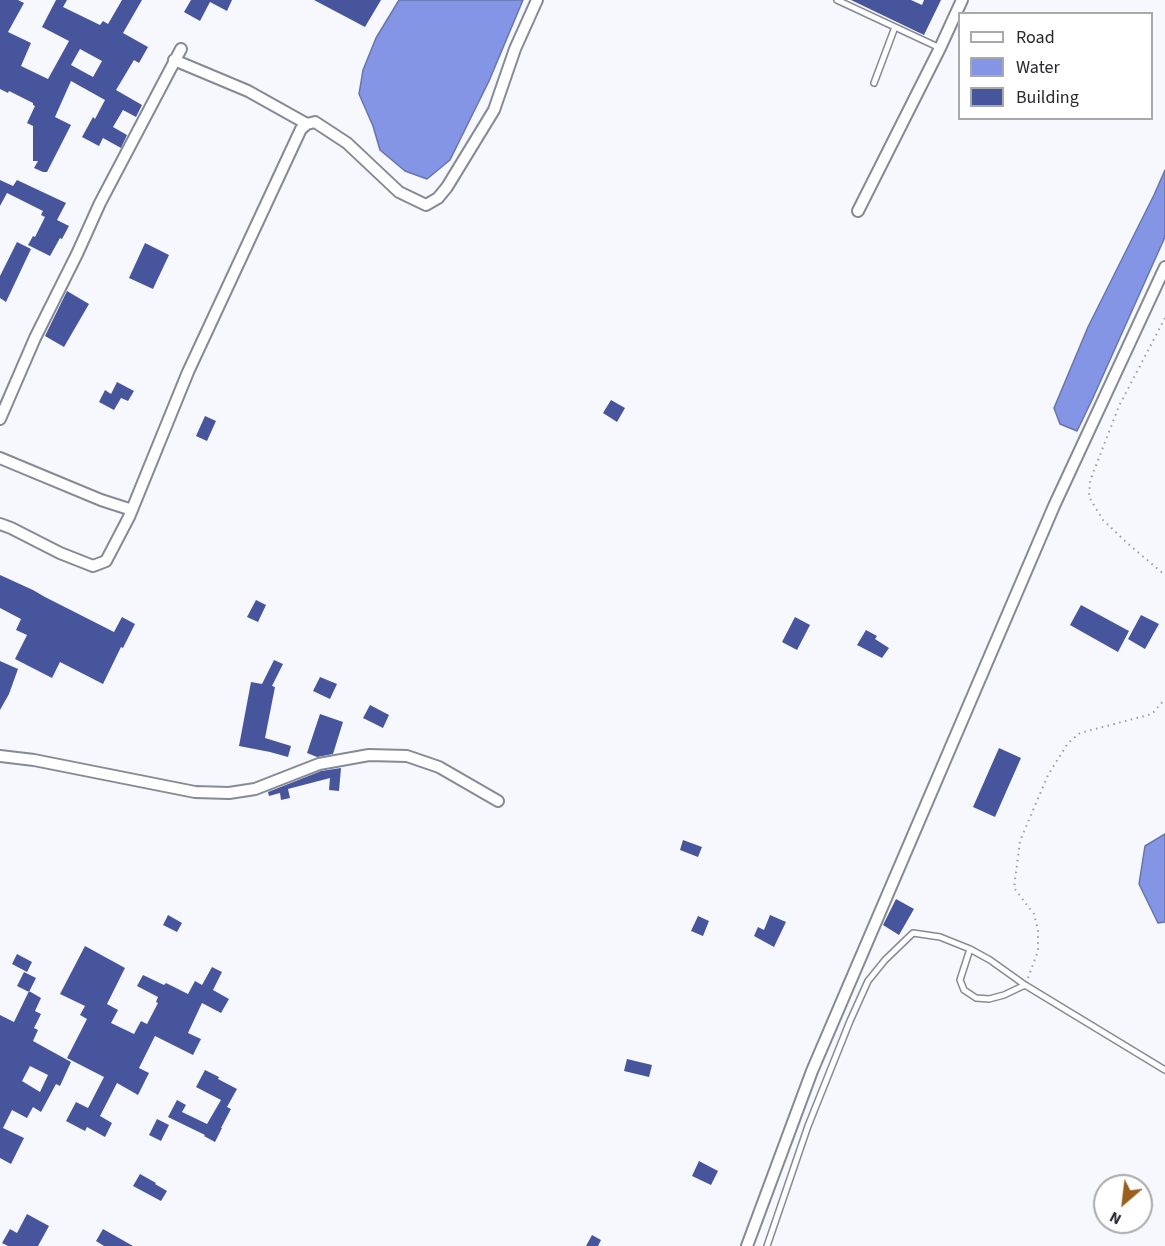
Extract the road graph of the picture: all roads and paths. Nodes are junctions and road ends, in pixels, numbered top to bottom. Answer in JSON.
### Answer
{"nodes":[{"id":1,"x":537,"y":0,"type":"edge"},
{"id":2,"x":837,"y":0,"type":"edge"},
{"id":3,"x":962,"y":0,"type":"edge"},
{"id":4,"x":895,"y":27,"type":"junction"},
{"id":5,"x":940,"y":48,"type":"junction"},
{"id":6,"x":181,"y":49,"type":"dead end"},
{"id":7,"x":174,"y":60,"type":"junction"},
{"id":8,"x":874,"y":83,"type":"dead end"},
{"id":9,"x":306,"y":124,"type":"junction"},
{"id":10,"x":858,"y":211,"type":"dead end"},
{"id":11,"x":1165,"y":267,"type":"edge"},
{"id":12,"x":1165,"y":318,"type":"edge"},
{"id":13,"x":0,"y":419,"type":"edge"},
{"id":14,"x":0,"y":458,"type":"edge"},
{"id":15,"x":132,"y":510,"type":"junction"},
{"id":16,"x":0,"y":524,"type":"edge"},
{"id":17,"x":1165,"y":575,"type":"edge"},
{"id":18,"x":1165,"y":699,"type":"edge"},
{"id":19,"x":0,"y":756,"type":"edge"},
{"id":20,"x":498,"y":801,"type":"dead end"},
{"id":21,"x":970,"y":949,"type":"junction"},
{"id":22,"x":1025,"y":985,"type":"junction"},
{"id":23,"x":1165,"y":1070,"type":"edge"},
{"id":24,"x":747,"y":1246,"type":"edge"},
{"id":25,"x":767,"y":1246,"type":"edge"}],
"edges":[{"from":1,"to":9,"type":"street"},
{"from":2,"to":4,"type":"lane"},
{"from":3,"to":5,"type":"street"},
{"from":4,"to":5,"type":"lane"},
{"from":4,"to":8,"type":"lane"},
{"from":5,"to":10,"type":"street"},
{"from":6,"to":7,"type":"street"},
{"from":7,"to":9,"type":"street"},
{"from":7,"to":13,"type":"street"},
{"from":9,"to":15,"type":"street"},
{"from":11,"to":24,"type":"street"},
{"from":12,"to":17,"type":"path"},
{"from":14,"to":15,"type":"street"},
{"from":15,"to":16,"type":"street"},
{"from":18,"to":22,"type":"path"},
{"from":19,"to":20,"type":"street"},
{"from":21,"to":22,"type":"lane"},
{"from":21,"to":22,"type":"lane"},
{"from":21,"to":25,"type":"lane"},
{"from":22,"to":23,"type":"lane"}]}
